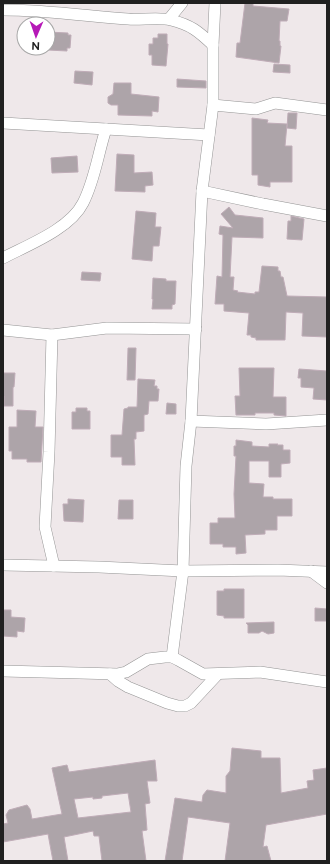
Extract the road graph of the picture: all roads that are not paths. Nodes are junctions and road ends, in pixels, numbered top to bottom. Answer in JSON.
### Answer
{"nodes":[{"id":1,"x":182,"y":3,"type":"edge"},
{"id":2,"x":215,"y":3,"type":"edge"},
{"id":3,"x":3,"y":10,"type":"edge"},
{"id":4,"x":169,"y":19,"type":"junction"},
{"id":5,"x":213,"y":44,"type":"junction"},
{"id":6,"x":213,"y":105,"type":"junction"},
{"id":7,"x":326,"y":113,"type":"edge"},
{"id":8,"x":3,"y":123,"type":"edge"},
{"id":9,"x":106,"y":129,"type":"junction"},
{"id":10,"x":209,"y":135,"type":"junction"},
{"id":11,"x":202,"y":191,"type":"junction"},
{"id":12,"x":327,"y":216,"type":"edge"},
{"id":13,"x":3,"y":258,"type":"edge"},
{"id":14,"x":196,"y":329,"type":"junction"},
{"id":15,"x":3,"y":330,"type":"edge"},
{"id":16,"x":52,"y":335,"type":"junction"},
{"id":17,"x":327,"y":420,"type":"edge"},
{"id":18,"x":191,"y":421,"type":"junction"},
{"id":19,"x":3,"y":565,"type":"edge"},
{"id":20,"x":54,"y":566,"type":"junction"},
{"id":21,"x":310,"y":570,"type":"junction"},
{"id":22,"x":183,"y":571,"type":"junction"},
{"id":23,"x":327,"y":572,"type":"edge"},
{"id":24,"x":327,"y":583,"type":"edge"},
{"id":25,"x":172,"y":657,"type":"junction"},
{"id":26,"x":3,"y":671,"type":"edge"},
{"id":27,"x":110,"y":674,"type":"junction"},
{"id":28,"x":218,"y":674,"type":"junction"},
{"id":29,"x":327,"y":682,"type":"edge"}],
"edges":[{"from":1,"to":4,"type":"street"},
{"from":2,"to":5,"type":"street"},
{"from":3,"to":4,"type":"street"},
{"from":4,"to":5,"type":"street"},
{"from":5,"to":6,"type":"street"},
{"from":6,"to":7,"type":"street"},
{"from":6,"to":10,"type":"street"},
{"from":8,"to":9,"type":"street"},
{"from":9,"to":10,"type":"street"},
{"from":9,"to":13,"type":"street"},
{"from":10,"to":11,"type":"street"},
{"from":11,"to":12,"type":"street"},
{"from":11,"to":14,"type":"street"},
{"from":14,"to":16,"type":"street"},
{"from":14,"to":18,"type":"street"},
{"from":15,"to":16,"type":"street"},
{"from":16,"to":20,"type":"street"},
{"from":17,"to":18,"type":"street"},
{"from":18,"to":22,"type":"street"},
{"from":19,"to":20,"type":"street"},
{"from":20,"to":22,"type":"street"},
{"from":21,"to":22,"type":"street"},
{"from":21,"to":23,"type":"street"},
{"from":21,"to":24,"type":"street"},
{"from":22,"to":25,"type":"street"},
{"from":25,"to":27,"type":"street"},
{"from":25,"to":28,"type":"street"},
{"from":26,"to":27,"type":"street"},
{"from":27,"to":28,"type":"street"},
{"from":28,"to":29,"type":"street"}]}
